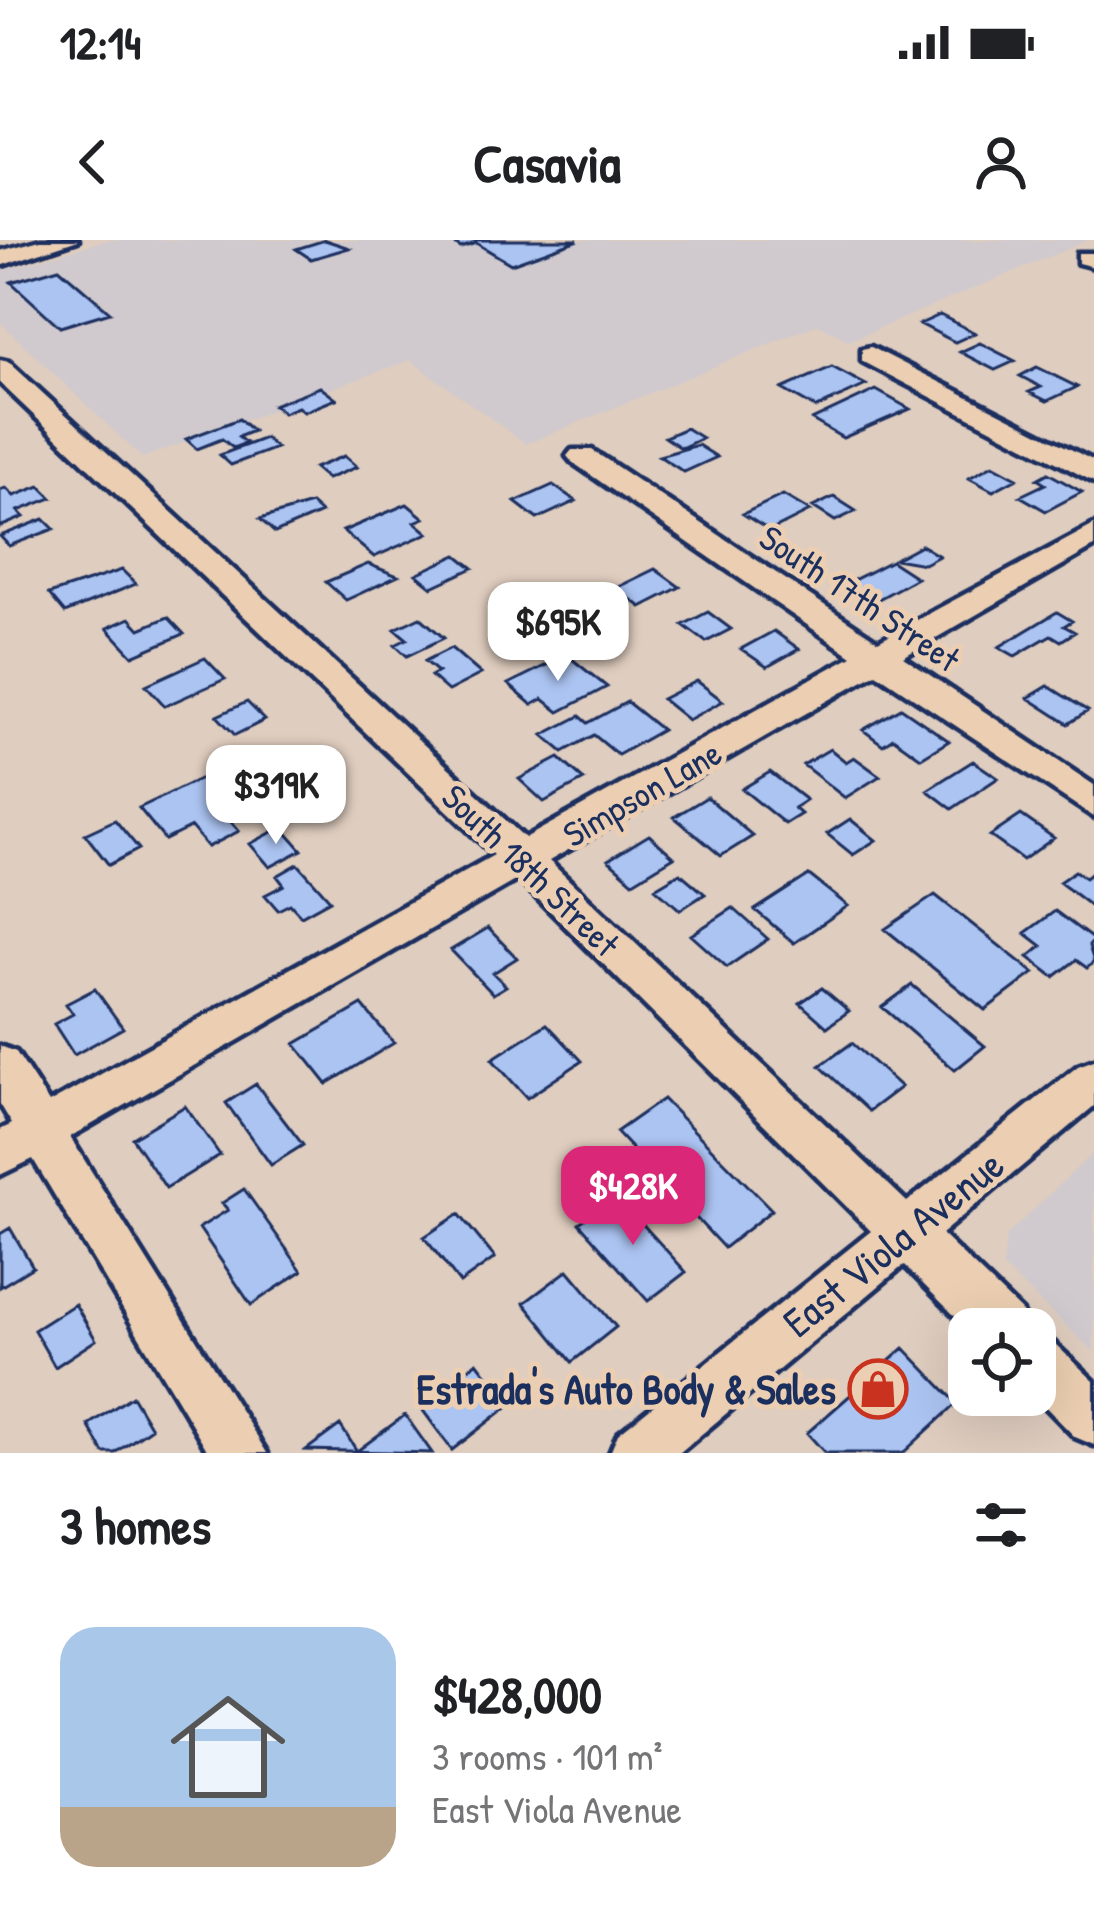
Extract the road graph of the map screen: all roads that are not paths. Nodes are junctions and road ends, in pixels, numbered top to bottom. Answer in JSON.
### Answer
{"nodes":[{"id":1,"x":66,"y":240,"type":"edge"},
{"id":2,"x":0,"y":259,"type":"edge"},
{"id":3,"x":871,"y":355,"type":"dead end"},
{"id":4,"x":0,"y":368,"type":"edge"},
{"id":5,"x":582,"y":456,"type":"dead end"},
{"id":6,"x":1094,"y":473,"type":"edge"},
{"id":7,"x":1094,"y":534,"type":"edge"},
{"id":8,"x":880,"y":658,"type":"junction"},
{"id":9,"x":1094,"y":804,"type":"edge"},
{"id":10,"x":523,"y":860,"type":"junction"},
{"id":11,"x":0,"y":1065,"type":"edge"},
{"id":12,"x":1094,"y":1079,"type":"edge"},
{"id":13,"x":21,"y":1142,"type":"edge"},
{"id":14,"x":905,"y":1232,"type":"junction"},
{"id":15,"x":983,"y":1308,"type":"edge"},
{"id":16,"x":1056,"y":1381,"type":"edge"},
{"id":17,"x":1094,"y":1418,"type":"edge"},
{"id":18,"x":240,"y":1453,"type":"edge"},
{"id":19,"x":637,"y":1453,"type":"edge"}],
"edges":[{"from":1,"to":2,"type":"street"},
{"from":3,"to":6,"type":"street"},
{"from":4,"to":10,"type":"street","name":"South 18th Street"},
{"from":5,"to":8,"type":"street","name":"South 17th Street"},
{"from":7,"to":8,"type":"street","name":"Simpson Lane"},
{"from":8,"to":9,"type":"street","name":"South 17th Street"},
{"from":8,"to":10,"type":"street","name":"Simpson Lane"},
{"from":10,"to":13,"type":"street","name":"Simpson Lane"},
{"from":10,"to":14,"type":"street","name":"South 18th Street"},
{"from":11,"to":13,"type":"street"},
{"from":12,"to":14,"type":"street","name":"East Viola Avenue"},
{"from":13,"to":18,"type":"street"},
{"from":14,"to":15,"type":"street","name":"South 18th Street"},
{"from":14,"to":19,"type":"street","name":"East Viola Avenue"},
{"from":16,"to":17,"type":"street"}]}
